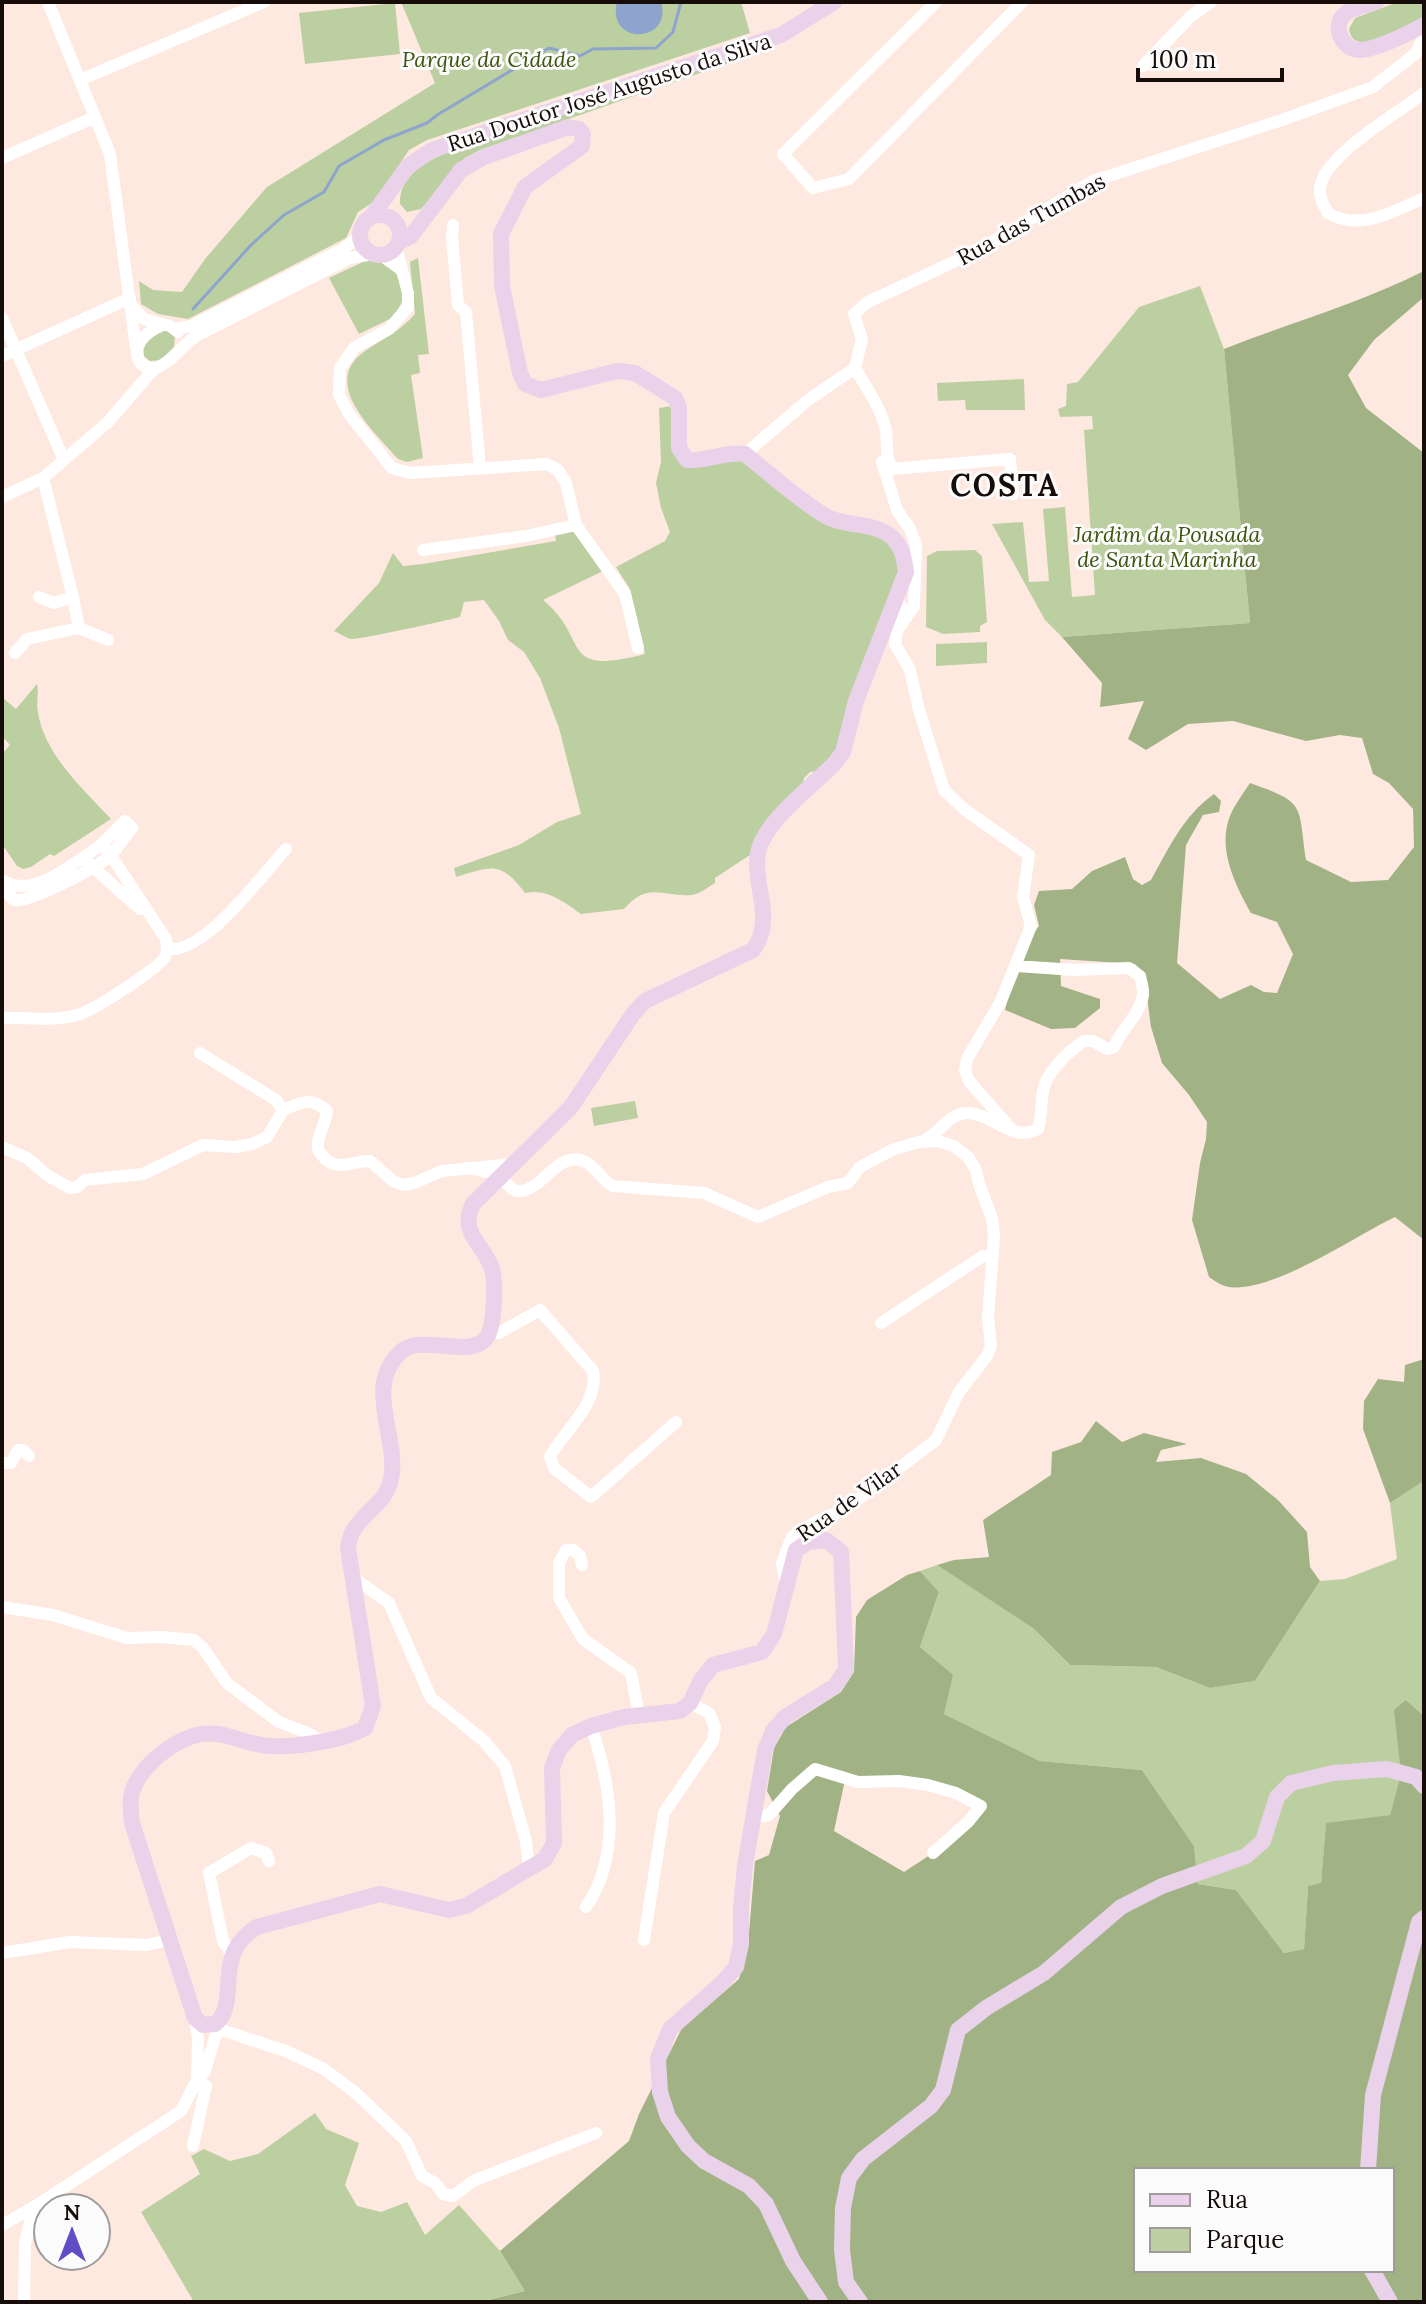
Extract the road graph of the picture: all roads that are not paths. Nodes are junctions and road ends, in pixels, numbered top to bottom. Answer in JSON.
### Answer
{"nodes":[{"id":1,"x":48,"y":2,"type":"edge"},
{"id":2,"x":264,"y":2,"type":"edge"},
{"id":3,"x":834,"y":2,"type":"edge"},
{"id":4,"x":936,"y":2,"type":"edge"},
{"id":5,"x":1022,"y":2,"type":"edge"},
{"id":6,"x":1211,"y":2,"type":"edge"},
{"id":7,"x":1376,"y":2,"type":"edge"},
{"id":8,"x":1347,"y":6,"type":"edge"},
{"id":9,"x":1424,"y":25,"type":"edge"},
{"id":10,"x":1424,"y":37,"type":"edge"},
{"id":11,"x":1385,"y":42,"type":"junction"},
{"id":12,"x":1143,"y":66,"type":"dead end"},
{"id":13,"x":1400,"y":67,"type":"junction"},
{"id":14,"x":80,"y":80,"type":"junction"},
{"id":15,"x":1424,"y":93,"type":"edge"},
{"id":16,"x":95,"y":117,"type":"junction"},
{"id":17,"x":2,"y":158,"type":"edge"},
{"id":18,"x":391,"y":190,"type":"junction"},
{"id":19,"x":1424,"y":198,"type":"edge"},
{"id":20,"x":372,"y":216,"type":"junction"},
{"id":21,"x":394,"y":220,"type":"junction"},
{"id":22,"x":420,"y":222,"type":"junction"},
{"id":23,"x":453,"y":225,"type":"dead end"},
{"id":24,"x":360,"y":236,"type":"junction"},
{"id":25,"x":388,"y":249,"type":"junction"},
{"id":26,"x":131,"y":301,"type":"junction"},
{"id":27,"x":2,"y":318,"type":"edge"},
{"id":28,"x":169,"y":327,"type":"junction"},
{"id":29,"x":181,"y":346,"type":"junction"},
{"id":30,"x":16,"y":349,"type":"junction"},
{"id":31,"x":137,"y":354,"type":"junction"},
{"id":32,"x":2,"y":356,"type":"edge"},
{"id":33,"x":855,"y":368,"type":"junction"},
{"id":34,"x":154,"y":369,"type":"junction"},
{"id":35,"x":134,"y":388,"type":"junction"},
{"id":36,"x":886,"y":444,"type":"junction"},
{"id":37,"x":745,"y":454,"type":"junction"},
{"id":38,"x":64,"y":460,"type":"junction"},
{"id":39,"x":480,"y":468,"type":"junction"},
{"id":40,"x":43,"y":478,"type":"junction"},
{"id":41,"x":1013,"y":494,"type":"dead end"},
{"id":42,"x":2,"y":497,"type":"edge"},
{"id":43,"x":576,"y":525,"type":"junction"},
{"id":44,"x":423,"y":550,"type":"dead end"},
{"id":45,"x":39,"y":597,"type":"dead end"},
{"id":46,"x":73,"y":597,"type":"junction"},
{"id":47,"x":897,"y":600,"type":"junction"},
{"id":48,"x":79,"y":628,"type":"junction"},
{"id":49,"x":900,"y":628,"type":"junction"},
{"id":50,"x":108,"y":640,"type":"dead end"},
{"id":51,"x":638,"y":648,"type":"dead end"},
{"id":52,"x":15,"y":653,"type":"dead end"},
{"id":53,"x":286,"y":849,"type":"dead end"},
{"id":54,"x":106,"y":850,"type":"junction"},
{"id":55,"x":84,"y":856,"type":"junction"},
{"id":56,"x":92,"y":868,"type":"junction"},
{"id":57,"x":2,"y":880,"type":"edge"},
{"id":58,"x":2,"y":888,"type":"edge"},
{"id":59,"x":151,"y":919,"type":"junction"},
{"id":60,"x":168,"y":949,"type":"junction"},
{"id":61,"x":1015,"y":966,"type":"junction"},
{"id":62,"x":2,"y":1018,"type":"edge"},
{"id":63,"x":200,"y":1053,"type":"dead end"},
{"id":64,"x":283,"y":1110,"type":"junction"},
{"id":65,"x":1013,"y":1131,"type":"junction"},
{"id":66,"x":919,"y":1142,"type":"junction"},
{"id":67,"x":2,"y":1147,"type":"edge"},
{"id":68,"x":512,"y":1164,"type":"junction"},
{"id":69,"x":466,"y":1168,"type":"junction"},
{"id":70,"x":499,"y":1177,"type":"junction"},
{"id":71,"x":993,"y":1256,"type":"junction"},
{"id":72,"x":881,"y":1323,"type":"dead end"},
{"id":73,"x":490,"y":1332,"type":"junction"},
{"id":74,"x":676,"y":1422,"type":"dead end"},
{"id":75,"x":29,"y":1456,"type":"dead end"},
{"id":76,"x":2,"y":1463,"type":"edge"},
{"id":77,"x":582,"y":1565,"type":"dead end"},
{"id":78,"x":352,"y":1577,"type":"junction"},
{"id":79,"x":786,"y":1586,"type":"junction"},
{"id":80,"x":2,"y":1607,"type":"edge"},
{"id":81,"x":690,"y":1703,"type":"junction"},
{"id":82,"x":639,"y":1715,"type":"junction"},
{"id":83,"x":591,"y":1726,"type":"junction"},
{"id":84,"x":320,"y":1741,"type":"junction"},
{"id":85,"x":1424,"y":1786,"type":"edge"},
{"id":86,"x":753,"y":1817,"type":"junction"},
{"id":87,"x":933,"y":1853,"type":"dead end"},
{"id":88,"x":269,"y":1861,"type":"dead end"},
{"id":89,"x":529,"y":1868,"type":"junction"},
{"id":90,"x":586,"y":1907,"type":"dead end"},
{"id":91,"x":1424,"y":1918,"type":"edge"},
{"id":92,"x":169,"y":1940,"type":"junction"},
{"id":93,"x":644,"y":1940,"type":"dead end"},
{"id":94,"x":2,"y":1953,"type":"edge"},
{"id":95,"x":232,"y":1954,"type":"junction"},
{"id":96,"x":212,"y":2028,"type":"junction"},
{"id":97,"x":197,"y":2080,"type":"junction"},
{"id":98,"x":596,"y":2133,"type":"dead end"},
{"id":99,"x":193,"y":2146,"type":"dead end"},
{"id":100,"x":1368,"y":2168,"type":"edge"},
{"id":101,"x":57,"y":2192,"type":"edge"},
{"id":102,"x":32,"y":2208,"type":"edge"},
{"id":103,"x":32,"y":2215,"type":"edge"},
{"id":104,"x":2,"y":2225,"type":"edge"},
{"id":105,"x":1373,"y":2272,"type":"edge"},
{"id":106,"x":819,"y":2301,"type":"edge"},
{"id":107,"x":24,"y":2302,"type":"edge"},
{"id":108,"x":860,"y":2302,"type":"edge"},
{"id":109,"x":1390,"y":2302,"type":"edge"}],
"edges":[{"from":1,"to":14,"type":"street"},
{"from":2,"to":14,"type":"street"},
{"from":3,"to":18,"type":"street","name":"Rua Doutor José Augusto da Silva"},
{"from":4,"to":5,"type":"street"},
{"from":6,"to":12,"type":"street"},
{"from":7,"to":8,"type":"street"},
{"from":8,"to":11,"type":"street"},
{"from":9,"to":11,"type":"street"},
{"from":10,"to":13,"type":"street"},
{"from":11,"to":13,"type":"street"},
{"from":13,"to":33,"type":"street","name":"Rua das Tumbas"},
{"from":14,"to":16,"type":"street"},
{"from":15,"to":19,"type":"street"},
{"from":16,"to":17,"type":"street"},
{"from":16,"to":26,"type":"street"},
{"from":18,"to":20,"type":"street","name":"Rua Doutor José Augusto da Silva"},
{"from":18,"to":21,"type":"street"},
{"from":20,"to":21,"type":"street"},
{"from":20,"to":24,"type":"street"},
{"from":21,"to":22,"type":"street"},
{"from":21,"to":25,"type":"street"},
{"from":22,"to":25,"type":"street"},
{"from":22,"to":37,"type":"street"},
{"from":23,"to":39,"type":"street"},
{"from":24,"to":25,"type":"street"},
{"from":24,"to":28,"type":"street"},
{"from":25,"to":29,"type":"street"},
{"from":25,"to":39,"type":"street"},
{"from":26,"to":28,"type":"street"},
{"from":26,"to":30,"type":"street"},
{"from":26,"to":31,"type":"street"},
{"from":27,"to":30,"type":"street"},
{"from":28,"to":29,"type":"street"},
{"from":28,"to":31,"type":"street"},
{"from":29,"to":34,"type":"street"},
{"from":30,"to":32,"type":"street"},
{"from":30,"to":38,"type":"street"},
{"from":31,"to":34,"type":"street"},
{"from":31,"to":35,"type":"street"},
{"from":33,"to":36,"type":"street"},
{"from":33,"to":37,"type":"street"},
{"from":34,"to":35,"type":"street"},
{"from":35,"to":38,"type":"street"},
{"from":36,"to":41,"type":"street"},
{"from":36,"to":49,"type":"street"},
{"from":37,"to":47,"type":"street"},
{"from":38,"to":40,"type":"street"},
{"from":39,"to":43,"type":"street"},
{"from":40,"to":42,"type":"street"},
{"from":40,"to":46,"type":"street"},
{"from":43,"to":44,"type":"street"},
{"from":43,"to":51,"type":"street"},
{"from":45,"to":46,"type":"street"},
{"from":46,"to":48,"type":"street"},
{"from":47,"to":49,"type":"street"},
{"from":47,"to":68,"type":"street"},
{"from":48,"to":50,"type":"street"},
{"from":48,"to":52,"type":"street"},
{"from":49,"to":61,"type":"street"},
{"from":53,"to":60,"type":"street"},
{"from":54,"to":55,"type":"street"},
{"from":54,"to":56,"type":"street"},
{"from":54,"to":59,"type":"street"},
{"from":55,"to":56,"type":"street"},
{"from":55,"to":57,"type":"street"},
{"from":56,"to":58,"type":"street"},
{"from":56,"to":59,"type":"street"},
{"from":59,"to":60,"type":"street"},
{"from":60,"to":62,"type":"street"},
{"from":61,"to":65,"type":"street"},
{"from":61,"to":65,"type":"street"},
{"from":63,"to":64,"type":"street"},
{"from":64,"to":67,"type":"street"},
{"from":64,"to":69,"type":"street"},
{"from":65,"to":66,"type":"street"},
{"from":66,"to":70,"type":"street","name":"Rua de Vilar"},
{"from":66,"to":71,"type":"street","name":"Rua de Vilar"},
{"from":68,"to":69,"type":"street"},
{"from":68,"to":70,"type":"street"},
{"from":69,"to":70,"type":"street"},
{"from":70,"to":73,"type":"street"},
{"from":71,"to":72,"type":"street"},
{"from":71,"to":79,"type":"street","name":"Rua de Vilar"},
{"from":73,"to":74,"type":"street"},
{"from":73,"to":78,"type":"street"},
{"from":75,"to":76,"type":"street"},
{"from":77,"to":82,"type":"street"},
{"from":78,"to":84,"type":"street"},
{"from":78,"to":89,"type":"street"},
{"from":79,"to":81,"type":"street"},
{"from":79,"to":86,"type":"street"},
{"from":80,"to":84,"type":"street"},
{"from":81,"to":82,"type":"street"},
{"from":81,"to":93,"type":"street"},
{"from":82,"to":83,"type":"street"},
{"from":83,"to":89,"type":"street"},
{"from":83,"to":90,"type":"street"},
{"from":84,"to":92,"type":"street"},
{"from":85,"to":108,"type":"street"},
{"from":86,"to":87,"type":"street"},
{"from":86,"to":106,"type":"street"},
{"from":88,"to":95,"type":"street"},
{"from":89,"to":95,"type":"street"},
{"from":91,"to":100,"type":"street"},
{"from":92,"to":94,"type":"street"},
{"from":92,"to":96,"type":"street"},
{"from":95,"to":96,"type":"street"},
{"from":96,"to":97,"type":"street"},
{"from":96,"to":98,"type":"street"},
{"from":97,"to":99,"type":"street"},
{"from":97,"to":101,"type":"street"},
{"from":102,"to":104,"type":"street"},
{"from":103,"to":107,"type":"street"},
{"from":105,"to":109,"type":"street"}]}
